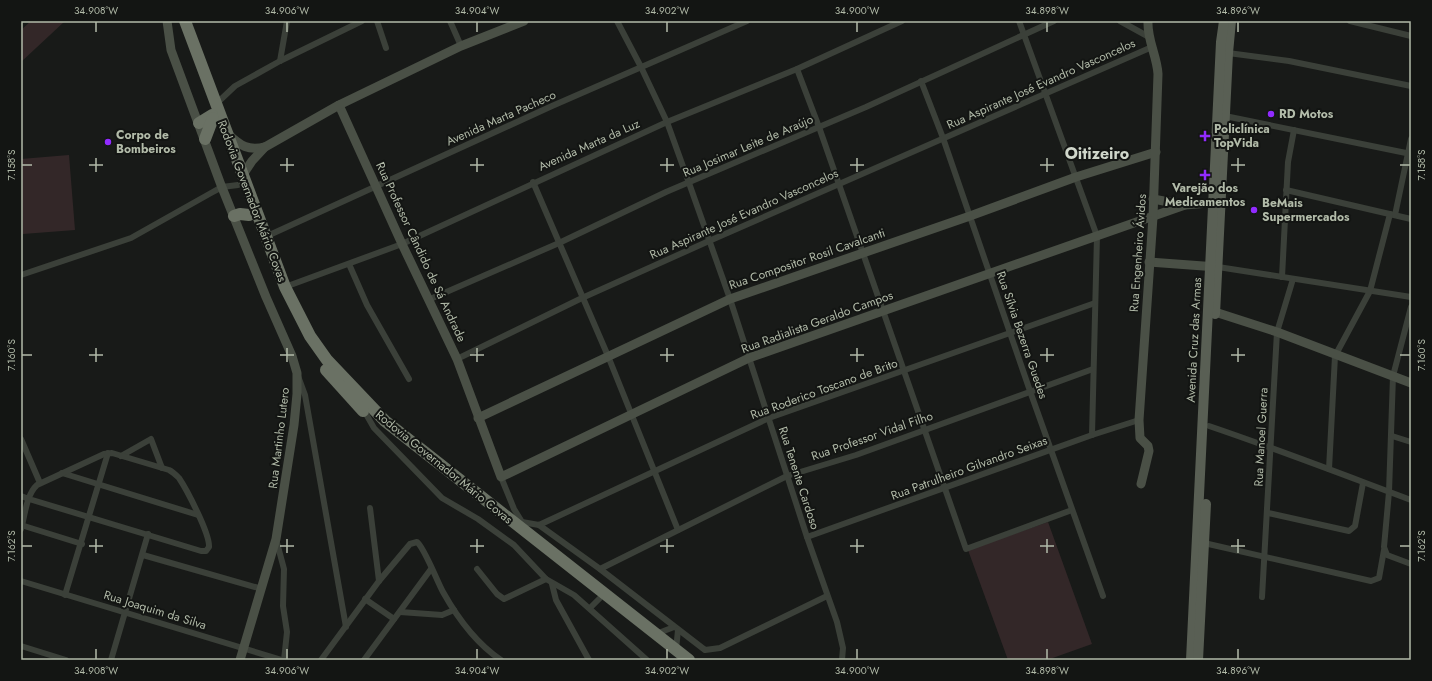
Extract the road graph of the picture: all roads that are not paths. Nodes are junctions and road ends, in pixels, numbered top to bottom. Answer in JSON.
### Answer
{"nodes":[{"id":1,"x":167,"y":21,"type":"edge"},
{"id":2,"x":178,"y":21,"type":"edge"},
{"id":3,"x":185,"y":21,"type":"edge"},
{"id":4,"x":287,"y":21,"type":"edge"},
{"id":5,"x":362,"y":21,"type":"edge"},
{"id":6,"x":377,"y":21,"type":"edge"},
{"id":7,"x":450,"y":21,"type":"edge"},
{"id":8,"x":524,"y":21,"type":"edge"},
{"id":9,"x":617,"y":21,"type":"edge"},
{"id":10,"x":747,"y":21,"type":"edge"},
{"id":11,"x":902,"y":21,"type":"edge"},
{"id":12,"x":1019,"y":21,"type":"edge"},
{"id":13,"x":1054,"y":21,"type":"edge"},
{"id":14,"x":1120,"y":21,"type":"edge"},
{"id":15,"x":1148,"y":21,"type":"edge"},
{"id":16,"x":1224,"y":21,"type":"edge"},
{"id":17,"x":1231,"y":21,"type":"edge"},
{"id":18,"x":1350,"y":21,"type":"edge"},
{"id":19,"x":1025,"y":35,"type":"junction"},
{"id":20,"x":1411,"y":36,"type":"edge"},
{"id":21,"x":1148,"y":37,"type":"junction"},
{"id":22,"x":461,"y":46,"type":"junction"},
{"id":23,"x":1152,"y":47,"type":"junction"},
{"id":24,"x":386,"y":48,"type":"dead end"},
{"id":25,"x":1228,"y":53,"type":"junction"},
{"id":26,"x":280,"y":61,"type":"junction"},
{"id":27,"x":642,"y":67,"type":"junction"},
{"id":28,"x":797,"y":69,"type":"junction"},
{"id":29,"x":921,"y":81,"type":"junction"},
{"id":30,"x":1411,"y":86,"type":"edge"},
{"id":31,"x":1045,"y":93,"type":"junction"},
{"id":32,"x":339,"y":105,"type":"junction"},
{"id":33,"x":214,"y":112,"type":"junction"},
{"id":34,"x":1225,"y":116,"type":"junction"},
{"id":35,"x":667,"y":122,"type":"junction"},
{"id":36,"x":199,"y":123,"type":"junction"},
{"id":37,"x":819,"y":127,"type":"junction"},
{"id":38,"x":1294,"y":130,"type":"junction"},
{"id":39,"x":226,"y":131,"type":"junction"},
{"id":40,"x":944,"y":138,"type":"junction"},
{"id":41,"x":205,"y":139,"type":"junction"},
{"id":42,"x":1411,"y":139,"type":"edge"},
{"id":43,"x":265,"y":147,"type":"junction"},
{"id":44,"x":1156,"y":152,"type":"junction"},
{"id":45,"x":1409,"y":154,"type":"edge"},
{"id":46,"x":1076,"y":177,"type":"junction"},
{"id":47,"x":240,"y":181,"type":"junction"},
{"id":48,"x":533,"y":182,"type":"junction"},
{"id":49,"x":689,"y":183,"type":"junction"},
{"id":50,"x":839,"y":185,"type":"junction"},
{"id":51,"x":377,"y":187,"type":"junction"},
{"id":52,"x":222,"y":188,"type":"junction"},
{"id":53,"x":1286,"y":190,"type":"junction"},
{"id":54,"x":1154,"y":199,"type":"junction"},
{"id":55,"x":1217,"y":202,"type":"junction"},
{"id":56,"x":1185,"y":205,"type":"junction"},
{"id":57,"x":249,"y":214,"type":"junction"},
{"id":58,"x":1392,"y":215,"type":"junction"},
{"id":59,"x":234,"y":216,"type":"junction"},
{"id":60,"x":970,"y":216,"type":"junction"},
{"id":61,"x":1152,"y":217,"type":"junction"},
{"id":62,"x":1411,"y":219,"type":"edge"},
{"id":63,"x":1097,"y":236,"type":"junction"},
{"id":64,"x":265,"y":237,"type":"junction"},
{"id":65,"x":710,"y":241,"type":"junction"},
{"id":66,"x":559,"y":243,"type":"junction"},
{"id":67,"x":402,"y":244,"type":"junction"},
{"id":68,"x":862,"y":252,"type":"junction"},
{"id":69,"x":1150,"y":262,"type":"junction"},
{"id":70,"x":349,"y":264,"type":"junction"},
{"id":71,"x":1214,"y":267,"type":"junction"},
{"id":72,"x":989,"y":274,"type":"junction"},
{"id":73,"x":21,"y":275,"type":"edge"},
{"id":74,"x":1282,"y":277,"type":"junction"},
{"id":75,"x":1293,"y":279,"type":"junction"},
{"id":76,"x":284,"y":287,"type":"junction"},
{"id":77,"x":1370,"y":290,"type":"junction"},
{"id":78,"x":1411,"y":297,"type":"edge"},
{"id":79,"x":582,"y":298,"type":"junction"},
{"id":80,"x":730,"y":299,"type":"junction"},
{"id":81,"x":428,"y":300,"type":"junction"},
{"id":82,"x":1095,"y":303,"type":"junction"},
{"id":83,"x":1411,"y":307,"type":"edge"},
{"id":84,"x":882,"y":311,"type":"junction"},
{"id":85,"x":1215,"y":312,"type":"junction"},
{"id":86,"x":1277,"y":332,"type":"junction"},
{"id":87,"x":1010,"y":333,"type":"junction"},
{"id":88,"x":608,"y":356,"type":"junction"},
{"id":89,"x":1335,"y":356,"type":"junction"},
{"id":90,"x":457,"y":358,"type":"junction"},
{"id":91,"x":749,"y":358,"type":"junction"},
{"id":92,"x":1093,"y":369,"type":"junction"},
{"id":93,"x":904,"y":372,"type":"junction"},
{"id":94,"x":297,"y":373,"type":"junction"},
{"id":95,"x":1393,"y":376,"type":"junction"},
{"id":96,"x":409,"y":379,"type":"dead end"},
{"id":97,"x":1411,"y":383,"type":"edge"},
{"id":98,"x":1030,"y":391,"type":"junction"},
{"id":99,"x":366,"y":414,"type":"junction"},
{"id":100,"x":630,"y":414,"type":"junction"},
{"id":101,"x":478,"y":418,"type":"junction"},
{"id":102,"x":769,"y":418,"type":"junction"},
{"id":103,"x":1139,"y":420,"type":"junction"},
{"id":104,"x":1209,"y":426,"type":"junction"},
{"id":105,"x":924,"y":430,"type":"junction"},
{"id":106,"x":1092,"y":435,"type":"junction"},
{"id":107,"x":1392,"y":436,"type":"junction"},
{"id":108,"x":21,"y":439,"type":"edge"},
{"id":109,"x":1411,"y":442,"type":"edge"},
{"id":110,"x":1271,"y":446,"type":"junction"},
{"id":111,"x":1051,"y":450,"type":"junction"},
{"id":112,"x":108,"y":453,"type":"junction"},
{"id":113,"x":121,"y":456,"type":"junction"},
{"id":114,"x":162,"y":468,"type":"junction"},
{"id":115,"x":1329,"y":469,"type":"junction"},
{"id":116,"x":655,"y":472,"type":"junction"},
{"id":117,"x":62,"y":473,"type":"junction"},
{"id":118,"x":787,"y":476,"type":"junction"},
{"id":119,"x":501,"y":477,"type":"junction"},
{"id":120,"x":1363,"y":483,"type":"junction"},
{"id":121,"x":38,"y":484,"type":"junction"},
{"id":122,"x":99,"y":484,"type":"junction"},
{"id":123,"x":1141,"y":484,"type":"dead end"},
{"id":124,"x":944,"y":488,"type":"junction"},
{"id":125,"x":1389,"y":492,"type":"junction"},
{"id":126,"x":21,"y":496,"type":"edge"},
{"id":127,"x":29,"y":499,"type":"junction"},
{"id":128,"x":1411,"y":500,"type":"edge"},
{"id":129,"x":370,"y":508,"type":"dead end"},
{"id":130,"x":1072,"y":510,"type":"junction"},
{"id":131,"x":1268,"y":513,"type":"junction"},
{"id":132,"x":198,"y":515,"type":"junction"},
{"id":133,"x":89,"y":517,"type":"junction"},
{"id":134,"x":520,"y":525,"type":"junction"},
{"id":135,"x":539,"y":525,"type":"junction"},
{"id":136,"x":21,"y":526,"type":"edge"},
{"id":137,"x":678,"y":530,"type":"junction"},
{"id":138,"x":148,"y":534,"type":"junction"},
{"id":139,"x":807,"y":537,"type":"junction"},
{"id":140,"x":276,"y":539,"type":"junction"},
{"id":141,"x":82,"y":544,"type":"junction"},
{"id":142,"x":1204,"y":544,"type":"junction"},
{"id":143,"x":1384,"y":550,"type":"junction"},
{"id":144,"x":143,"y":554,"type":"junction"},
{"id":145,"x":1265,"y":558,"type":"junction"},
{"id":146,"x":1411,"y":564,"type":"edge"},
{"id":147,"x":431,"y":569,"type":"junction"},
{"id":148,"x":477,"y":569,"type":"dead end"},
{"id":149,"x":600,"y":569,"type":"junction"},
{"id":150,"x":546,"y":579,"type":"junction"},
{"id":151,"x":21,"y":581,"type":"edge"},
{"id":152,"x":379,"y":581,"type":"junction"},
{"id":153,"x":552,"y":584,"type":"junction"},
{"id":154,"x":262,"y":589,"type":"junction"},
{"id":155,"x":65,"y":595,"type":"junction"},
{"id":156,"x":827,"y":596,"type":"junction"},
{"id":157,"x":1103,"y":596,"type":"dead end"},
{"id":158,"x":1262,"y":597,"type":"dead end"},
{"id":159,"x":365,"y":599,"type":"junction"},
{"id":160,"x":594,"y":604,"type":"junction"},
{"id":161,"x":454,"y":610,"type":"junction"},
{"id":162,"x":125,"y":612,"type":"junction"},
{"id":163,"x":400,"y":612,"type":"junction"},
{"id":164,"x":394,"y":619,"type":"junction"},
{"id":165,"x":346,"y":628,"type":"junction"},
{"id":166,"x":676,"y":628,"type":"junction"},
{"id":167,"x":656,"y":634,"type":"junction"},
{"id":168,"x":21,"y":646,"type":"edge"},
{"id":169,"x":244,"y":649,"type":"junction"},
{"id":170,"x":677,"y":655,"type":"edge"},
{"id":171,"x":66,"y":660,"type":"edge"},
{"id":172,"x":111,"y":660,"type":"edge"},
{"id":173,"x":240,"y":660,"type":"edge"},
{"id":174,"x":283,"y":660,"type":"edge"},
{"id":175,"x":321,"y":660,"type":"edge"},
{"id":176,"x":364,"y":660,"type":"edge"},
{"id":177,"x":501,"y":660,"type":"edge"},
{"id":178,"x":589,"y":660,"type":"edge"},
{"id":179,"x":648,"y":660,"type":"edge"},
{"id":180,"x":689,"y":660,"type":"edge"},
{"id":181,"x":842,"y":660,"type":"edge"},
{"id":182,"x":1191,"y":660,"type":"edge"},
{"id":183,"x":1198,"y":660,"type":"edge"}],
"edges":[{"from":1,"to":36,"type":"street","name":"Rua Martinho Lutero"},
{"from":2,"to":33,"type":"highway","name":"Rodovia Governador Mário Covas"},
{"from":3,"to":33,"type":"highway","name":"Rodovia Governador Mário Covas"},
{"from":4,"to":26,"type":"street"},
{"from":5,"to":26,"type":"street"},
{"from":6,"to":24,"type":"street"},
{"from":7,"to":22,"type":"street"},
{"from":8,"to":22,"type":"street"},
{"from":9,"to":27,"type":"street","name":"Rua Tenente Cardoso"},
{"from":10,"to":27,"type":"street","name":"Avenida Marta Pacheco"},
{"from":11,"to":28,"type":"street","name":"Avenida Marta da Luz"},
{"from":12,"to":19,"type":"street"},
{"from":13,"to":19,"type":"street","name":"Rua Josimar Leite de Araújo"},
{"from":14,"to":21,"type":"street"},
{"from":15,"to":21,"type":"street","name":"Rua Engenheiro Ávidos"},
{"from":16,"to":55,"type":"main road","name":"Avenida Cruz das Armas"},
{"from":17,"to":25,"type":"main road","name":"Avenida Cruz das Armas"},
{"from":18,"to":20,"type":"street"},
{"from":19,"to":29,"type":"street","name":"Rua Josimar Leite de Araújo"},
{"from":19,"to":31,"type":"street"},
{"from":21,"to":23,"type":"street","name":"Rua Engenheiro Ávidos"},
{"from":22,"to":32,"type":"street"},
{"from":23,"to":31,"type":"street","name":"Rua Aspirante José Evandro Vasconcelos"},
{"from":23,"to":44,"type":"street","name":"Rua Engenheiro Ávidos"},
{"from":25,"to":30,"type":"street"},
{"from":25,"to":34,"type":"main road","name":"Avenida Cruz das Armas"},
{"from":26,"to":33,"type":"street"},
{"from":27,"to":35,"type":"street","name":"Rua Tenente Cardoso"},
{"from":27,"to":51,"type":"street","name":"Avenida Marta Pacheco"},
{"from":28,"to":35,"type":"street","name":"Avenida Marta da Luz"},
{"from":28,"to":37,"type":"street"},
{"from":29,"to":37,"type":"street","name":"Rua Josimar Leite de Araújo"},
{"from":29,"to":40,"type":"street","name":"Rua Sílvia Bezerra Guedes"},
{"from":31,"to":40,"type":"street","name":"Rua Aspirante José Evandro Vasconcelos"},
{"from":31,"to":46,"type":"street"},
{"from":32,"to":43,"type":"street"},
{"from":32,"to":51,"type":"street","name":"Rua Professor Cândido de Sá Andrade"},
{"from":33,"to":36,"type":"highway"},
{"from":33,"to":39,"type":"highway","name":"Rodovia Governador Mário Covas"},
{"from":33,"to":41,"type":"highway"},
{"from":33,"to":47,"type":"highway","name":"Rodovia Governador Mário Covas"},
{"from":34,"to":38,"type":"street"},
{"from":34,"to":55,"type":"main road","name":"Avenida Cruz das Armas"},
{"from":35,"to":48,"type":"street","name":"Avenida Marta da Luz"},
{"from":35,"to":49,"type":"street","name":"Rua Tenente Cardoso"},
{"from":36,"to":41,"type":"street","name":"Rua Martinho Lutero"},
{"from":37,"to":49,"type":"street","name":"Rua Josimar Leite de Araújo"},
{"from":37,"to":50,"type":"street"},
{"from":38,"to":45,"type":"street"},
{"from":38,"to":53,"type":"street"},
{"from":39,"to":43,"type":"street"},
{"from":39,"to":47,"type":"highway","name":"Rodovia Governador Mário Covas"},
{"from":40,"to":50,"type":"street","name":"Rua Aspirante José Evandro Vasconcelos"},
{"from":40,"to":60,"type":"street","name":"Rua Sílvia Bezerra Guedes"},
{"from":41,"to":52,"type":"street","name":"Rua Martinho Lutero"},
{"from":42,"to":45,"type":"street"},
{"from":43,"to":47,"type":"street"},
{"from":44,"to":46,"type":"street","name":"Rua Compositor Rosil Cavalcanti"},
{"from":44,"to":54,"type":"street","name":"Rua Engenheiro Ávidos"},
{"from":45,"to":58,"type":"street"},
{"from":46,"to":60,"type":"street","name":"Rua Compositor Rosil Cavalcanti"},
{"from":46,"to":63,"type":"street"},
{"from":47,"to":52,"type":"street"},
{"from":47,"to":57,"type":"highway","name":"Rodovia Governador Mário Covas"},
{"from":47,"to":64,"type":"highway","name":"Rodovia Governador Mário Covas"},
{"from":48,"to":66,"type":"street"},
{"from":48,"to":67,"type":"street","name":"Avenida Marta da Luz"},
{"from":49,"to":65,"type":"street","name":"Rua Tenente Cardoso"},
{"from":49,"to":66,"type":"street","name":"Rua Josimar Leite de Araújo"},
{"from":50,"to":65,"type":"street","name":"Rua Aspirante José Evandro Vasconcelos"},
{"from":50,"to":68,"type":"street"},
{"from":51,"to":64,"type":"street","name":"Avenida Marta Pacheco"},
{"from":51,"to":67,"type":"street","name":"Rua Professor Cândido de Sá Andrade"},
{"from":52,"to":59,"type":"street","name":"Rua Martinho Lutero"},
{"from":52,"to":73,"type":"street"},
{"from":53,"to":58,"type":"street"},
{"from":53,"to":74,"type":"street"},
{"from":54,"to":56,"type":"street"},
{"from":54,"to":61,"type":"street","name":"Rua Engenheiro Ávidos"},
{"from":55,"to":56,"type":"street"},
{"from":55,"to":71,"type":"main road","name":"Avenida Cruz das Armas"},
{"from":56,"to":61,"type":"street","name":"Rua Radialista Geraldo Campos"},
{"from":57,"to":59,"type":"highway"},
{"from":57,"to":99,"type":"highway","name":"Rodovia Governador Mário Covas"},
{"from":58,"to":62,"type":"street"},
{"from":58,"to":77,"type":"street"},
{"from":59,"to":94,"type":"street","name":"Rua Martinho Lutero"},
{"from":60,"to":68,"type":"street","name":"Rua Compositor Rosil Cavalcanti"},
{"from":60,"to":72,"type":"street","name":"Rua Sílvia Bezerra Guedes"},
{"from":61,"to":63,"type":"street","name":"Rua Radialista Geraldo Campos"},
{"from":61,"to":69,"type":"street","name":"Rua Engenheiro Ávidos"},
{"from":63,"to":72,"type":"street","name":"Rua Radialista Geraldo Campos"},
{"from":63,"to":82,"type":"street"},
{"from":64,"to":76,"type":"highway","name":"Rodovia Governador Mário Covas"},
{"from":65,"to":79,"type":"street","name":"Rua Aspirante José Evandro Vasconcelos"},
{"from":65,"to":80,"type":"street","name":"Rua Tenente Cardoso"},
{"from":66,"to":79,"type":"street"},
{"from":66,"to":81,"type":"street","name":"Rua Josimar Leite de Araújo"},
{"from":67,"to":70,"type":"street","name":"Avenida Marta da Luz"},
{"from":67,"to":81,"type":"street","name":"Rua Professor Cândido de Sá Andrade"},
{"from":68,"to":80,"type":"street","name":"Rua Compositor Rosil Cavalcanti"},
{"from":68,"to":84,"type":"street"},
{"from":69,"to":71,"type":"street"},
{"from":69,"to":103,"type":"street","name":"Rua Engenheiro Ávidos"},
{"from":70,"to":76,"type":"street","name":"Avenida Marta da Luz"},
{"from":70,"to":96,"type":"street"},
{"from":71,"to":74,"type":"street"},
{"from":71,"to":85,"type":"main road","name":"Avenida Cruz das Armas"},
{"from":71,"to":182,"type":"main road","name":"Avenida Cruz das Armas"},
{"from":72,"to":84,"type":"street","name":"Rua Radialista Geraldo Campos"},
{"from":72,"to":87,"type":"street","name":"Rua Sílvia Bezerra Guedes"},
{"from":74,"to":75,"type":"street"},
{"from":75,"to":77,"type":"street"},
{"from":75,"to":86,"type":"street","name":"Rua Manoel Guerra"},
{"from":76,"to":134,"type":"highway","name":"Rodovia Governador Mário Covas"},
{"from":77,"to":78,"type":"street"},
{"from":77,"to":89,"type":"street"},
{"from":79,"to":88,"type":"street"},
{"from":79,"to":90,"type":"street","name":"Rua Aspirante José Evandro Vasconcelos"},
{"from":80,"to":88,"type":"street","name":"Rua Compositor Rosil Cavalcanti"},
{"from":80,"to":91,"type":"street","name":"Rua Tenente Cardoso"},
{"from":81,"to":90,"type":"street","name":"Rua Professor Cândido de Sá Andrade"},
{"from":82,"to":87,"type":"street","name":"Rua Roderico Toscano de Brito"},
{"from":82,"to":92,"type":"street"},
{"from":83,"to":95,"type":"street"},
{"from":84,"to":91,"type":"street","name":"Rua Radialista Geraldo Campos"},
{"from":84,"to":93,"type":"street"},
{"from":85,"to":86,"type":"street"},
{"from":85,"to":104,"type":"main road","name":"Avenida Cruz das Armas"},
{"from":86,"to":89,"type":"street"},
{"from":86,"to":110,"type":"street","name":"Rua Manoel Guerra"},
{"from":87,"to":93,"type":"street","name":"Rua Roderico Toscano de Brito"},
{"from":87,"to":98,"type":"street","name":"Rua Sílvia Bezerra Guedes"},
{"from":88,"to":100,"type":"street"},
{"from":88,"to":101,"type":"street","name":"Rua Compositor Rosil Cavalcanti"},
{"from":89,"to":95,"type":"street"},
{"from":89,"to":115,"type":"street"},
{"from":90,"to":101,"type":"street","name":"Rua Professor Cândido de Sá Andrade"},
{"from":91,"to":100,"type":"street","name":"Rua Radialista Geraldo Campos"},
{"from":91,"to":102,"type":"street","name":"Rua Tenente Cardoso"},
{"from":92,"to":98,"type":"street","name":"Rua Professor Vidal Filho"},
{"from":92,"to":106,"type":"street"},
{"from":93,"to":102,"type":"street","name":"Rua Roderico Toscano de Brito"},
{"from":93,"to":105,"type":"street"},
{"from":94,"to":140,"type":"street","name":"Rua Martinho Lutero"},
{"from":94,"to":165,"type":"street"},
{"from":95,"to":97,"type":"street"},
{"from":95,"to":107,"type":"street"},
{"from":98,"to":105,"type":"street","name":"Rua Professor Vidal Filho"},
{"from":98,"to":111,"type":"street","name":"Rua Sílvia Bezerra Guedes"},
{"from":99,"to":150,"type":"street"},
{"from":99,"to":160,"type":"highway","name":"Rodovia Governador Mário Covas"},
{"from":100,"to":116,"type":"street"},
{"from":100,"to":119,"type":"street","name":"Rua Radialista Geraldo Campos"},
{"from":101,"to":119,"type":"street","name":"Rua Professor Cândido de Sá Andrade"},
{"from":102,"to":116,"type":"street","name":"Rua Roderico Toscano de Brito"},
{"from":102,"to":118,"type":"street","name":"Rua Tenente Cardoso"},
{"from":103,"to":106,"type":"street","name":"Rua Patrulheiro Gilvandro Seixas"},
{"from":103,"to":123,"type":"street","name":"Rua Engenheiro Ávidos"},
{"from":104,"to":110,"type":"street"},
{"from":104,"to":142,"type":"main road","name":"Avenida Cruz das Armas"},
{"from":105,"to":118,"type":"street","name":"Rua Professor Vidal Filho"},
{"from":105,"to":124,"type":"street"},
{"from":106,"to":111,"type":"street","name":"Rua Patrulheiro Gilvandro Seixas"},
{"from":107,"to":109,"type":"street"},
{"from":107,"to":125,"type":"street"},
{"from":108,"to":121,"type":"street"},
{"from":110,"to":115,"type":"street"},
{"from":110,"to":131,"type":"street","name":"Rua Manoel Guerra"},
{"from":111,"to":124,"type":"street","name":"Rua Patrulheiro Gilvandro Seixas"},
{"from":111,"to":130,"type":"street","name":"Rua Sílvia Bezerra Guedes"},
{"from":112,"to":113,"type":"street"},
{"from":112,"to":117,"type":"street"},
{"from":112,"to":122,"type":"street"},
{"from":113,"to":114,"type":"street"},
{"from":113,"to":114,"type":"street"},
{"from":114,"to":132,"type":"street"},
{"from":115,"to":120,"type":"street"},
{"from":116,"to":135,"type":"street","name":"Rua Roderico Toscano de Brito"},
{"from":116,"to":137,"type":"street"},
{"from":117,"to":121,"type":"street"},
{"from":117,"to":122,"type":"street"},
{"from":118,"to":137,"type":"street","name":"Rua Professor Vidal Filho"},
{"from":118,"to":139,"type":"street","name":"Rua Tenente Cardoso"},
{"from":119,"to":134,"type":"street","name":"Rua Professor Cândido de Sá Andrade"},
{"from":120,"to":125,"type":"street"},
{"from":120,"to":131,"type":"street"},
{"from":121,"to":127,"type":"street"},
{"from":122,"to":132,"type":"street"},
{"from":122,"to":133,"type":"street"},
{"from":124,"to":130,"type":"street"},
{"from":124,"to":139,"type":"street","name":"Rua Patrulheiro Gilvandro Seixas"},
{"from":125,"to":128,"type":"street"},
{"from":125,"to":143,"type":"street"},
{"from":126,"to":127,"type":"street"},
{"from":127,"to":133,"type":"street"},
{"from":127,"to":136,"type":"street"},
{"from":129,"to":152,"type":"street"},
{"from":130,"to":157,"type":"street","name":"Rua Sílvia Bezerra Guedes"},
{"from":131,"to":145,"type":"street","name":"Rua Manoel Guerra"},
{"from":132,"to":138,"type":"street"},
{"from":133,"to":138,"type":"street"},
{"from":133,"to":141,"type":"street"},
{"from":134,"to":135,"type":"street"},
{"from":134,"to":167,"type":"highway","name":"Rodovia Governador Mário Covas"},
{"from":135,"to":149,"type":"street"},
{"from":136,"to":141,"type":"street"},
{"from":137,"to":149,"type":"street","name":"Rua Professor Vidal Filho"},
{"from":138,"to":144,"type":"street"},
{"from":139,"to":156,"type":"street","name":"Rua Tenente Cardoso"},
{"from":140,"to":154,"type":"street","name":"Rua Martinho Lutero"},
{"from":140,"to":174,"type":"street"},
{"from":141,"to":155,"type":"street"},
{"from":142,"to":145,"type":"street"},
{"from":142,"to":183,"type":"main road","name":"Avenida Cruz das Armas"},
{"from":143,"to":145,"type":"street"},
{"from":143,"to":146,"type":"street"},
{"from":144,"to":154,"type":"street"},
{"from":144,"to":162,"type":"street"},
{"from":145,"to":158,"type":"street","name":"Rua Manoel Guerra"},
{"from":147,"to":152,"type":"street"},
{"from":147,"to":161,"type":"street"},
{"from":147,"to":163,"type":"street"},
{"from":148,"to":150,"type":"street"},
{"from":149,"to":166,"type":"street"},
{"from":150,"to":153,"type":"street"},
{"from":151,"to":155,"type":"street","name":"Rua Joaquim da Silva"},
{"from":152,"to":159,"type":"street"},
{"from":153,"to":160,"type":"street"},
{"from":153,"to":178,"type":"street"},
{"from":154,"to":169,"type":"street","name":"Rua Martinho Lutero"},
{"from":155,"to":162,"type":"street","name":"Rua Joaquim da Silva"},
{"from":156,"to":166,"type":"street"},
{"from":156,"to":181,"type":"street","name":"Rua Tenente Cardoso"},
{"from":159,"to":164,"type":"street"},
{"from":159,"to":165,"type":"street"},
{"from":160,"to":170,"type":"highway","name":"Rodovia Governador Mário Covas"},
{"from":160,"to":179,"type":"street"},
{"from":161,"to":163,"type":"street"},
{"from":161,"to":177,"type":"street"},
{"from":162,"to":169,"type":"street","name":"Rua Joaquim da Silva"},
{"from":162,"to":172,"type":"street"},
{"from":163,"to":164,"type":"street"},
{"from":164,"to":176,"type":"street"},
{"from":165,"to":175,"type":"street"},
{"from":166,"to":167,"type":"street"},
{"from":166,"to":170,"type":"street"},
{"from":167,"to":170,"type":"highway","name":"Rodovia Governador Mário Covas"},
{"from":168,"to":171,"type":"street"},
{"from":169,"to":173,"type":"street","name":"Rua Martinho Lutero"},
{"from":169,"to":174,"type":"street","name":"Rua Joaquim da Silva"},
{"from":170,"to":180,"type":"highway","name":"Rodovia Governador Mário Covas"}]}
